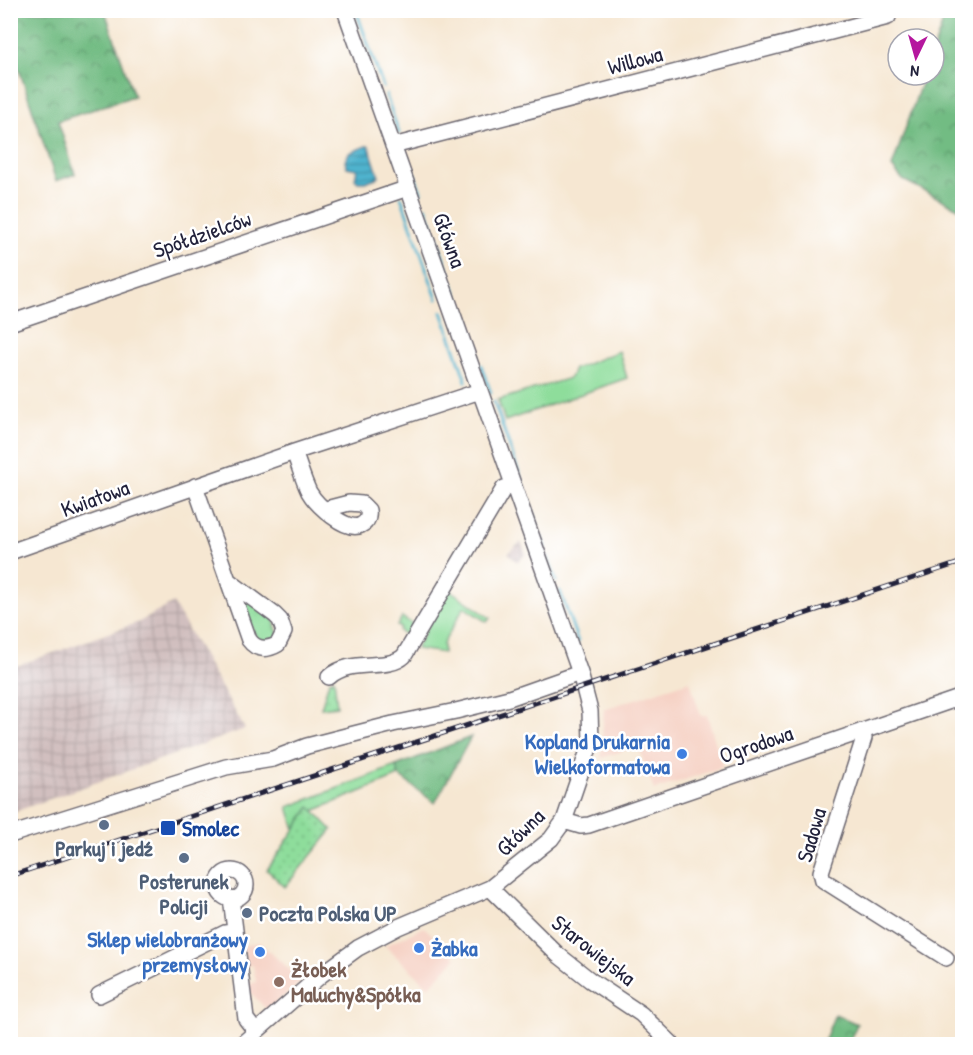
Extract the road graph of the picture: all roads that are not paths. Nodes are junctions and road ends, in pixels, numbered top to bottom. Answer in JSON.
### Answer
{"nodes":[{"id":1,"x":345,"y":10,"type":"edge"},
{"id":2,"x":888,"y":17,"type":"dead end"},
{"id":3,"x":393,"y":146,"type":"junction"},
{"id":4,"x":408,"y":188,"type":"junction"},
{"id":5,"x":10,"y":323,"type":"edge"},
{"id":6,"x":480,"y":391,"type":"junction"},
{"id":7,"x":294,"y":452,"type":"junction"},
{"id":8,"x":513,"y":485,"type":"junction"},
{"id":9,"x":195,"y":486,"type":"junction"},
{"id":10,"x":326,"y":509,"type":"dead end"},
{"id":11,"x":10,"y":552,"type":"edge"},
{"id":12,"x":229,"y":581,"type":"dead end"},
{"id":13,"x":580,"y":673,"type":"junction"},
{"id":14,"x":329,"y":677,"type":"dead end"},
{"id":15,"x":963,"y":697,"type":"edge"},
{"id":16,"x":862,"y":731,"type":"junction"},
{"id":17,"x":564,"y":821,"type":"junction"},
{"id":18,"x":10,"y":836,"type":"edge"},
{"id":19,"x":490,"y":888,"type":"junction"},
{"id":20,"x":231,"y":898,"type":"dead end"},
{"id":21,"x":234,"y":932,"type":"junction"},
{"id":22,"x":946,"y":958,"type":"dead end"},
{"id":23,"x":99,"y":995,"type":"dead end"},
{"id":24,"x":256,"y":1032,"type":"junction"},
{"id":25,"x":242,"y":1044,"type":"edge"},
{"id":26,"x":672,"y":1044,"type":"edge"}],
"edges":[{"from":1,"to":3,"type":"street","name":"Główna"},
{"from":2,"to":3,"type":"street","name":"Willowa"},
{"from":3,"to":4,"type":"street","name":"Główna"},
{"from":4,"to":5,"type":"street","name":"Spółdzielców"},
{"from":4,"to":6,"type":"street","name":"Główna"},
{"from":6,"to":7,"type":"street","name":"Kwiatowa"},
{"from":6,"to":8,"type":"street","name":"Główna"},
{"from":7,"to":9,"type":"street","name":"Kwiatowa"},
{"from":7,"to":10,"type":"street"},
{"from":8,"to":13,"type":"street","name":"Główna"},
{"from":8,"to":14,"type":"street"},
{"from":9,"to":11,"type":"street","name":"Kwiatowa"},
{"from":9,"to":12,"type":"street"},
{"from":13,"to":17,"type":"street","name":"Główna"},
{"from":13,"to":18,"type":"street"},
{"from":15,"to":16,"type":"street","name":"Ogrodowa"},
{"from":16,"to":17,"type":"street","name":"Ogrodowa"},
{"from":16,"to":22,"type":"street","name":"Sadowa"},
{"from":17,"to":19,"type":"street","name":"Główna"},
{"from":19,"to":24,"type":"street","name":"Główna"},
{"from":19,"to":26,"type":"street","name":"Starowiejska"},
{"from":20,"to":21,"type":"street"},
{"from":21,"to":23,"type":"street"},
{"from":21,"to":24,"type":"street"},
{"from":24,"to":25,"type":"street","name":"Główna"}]}
